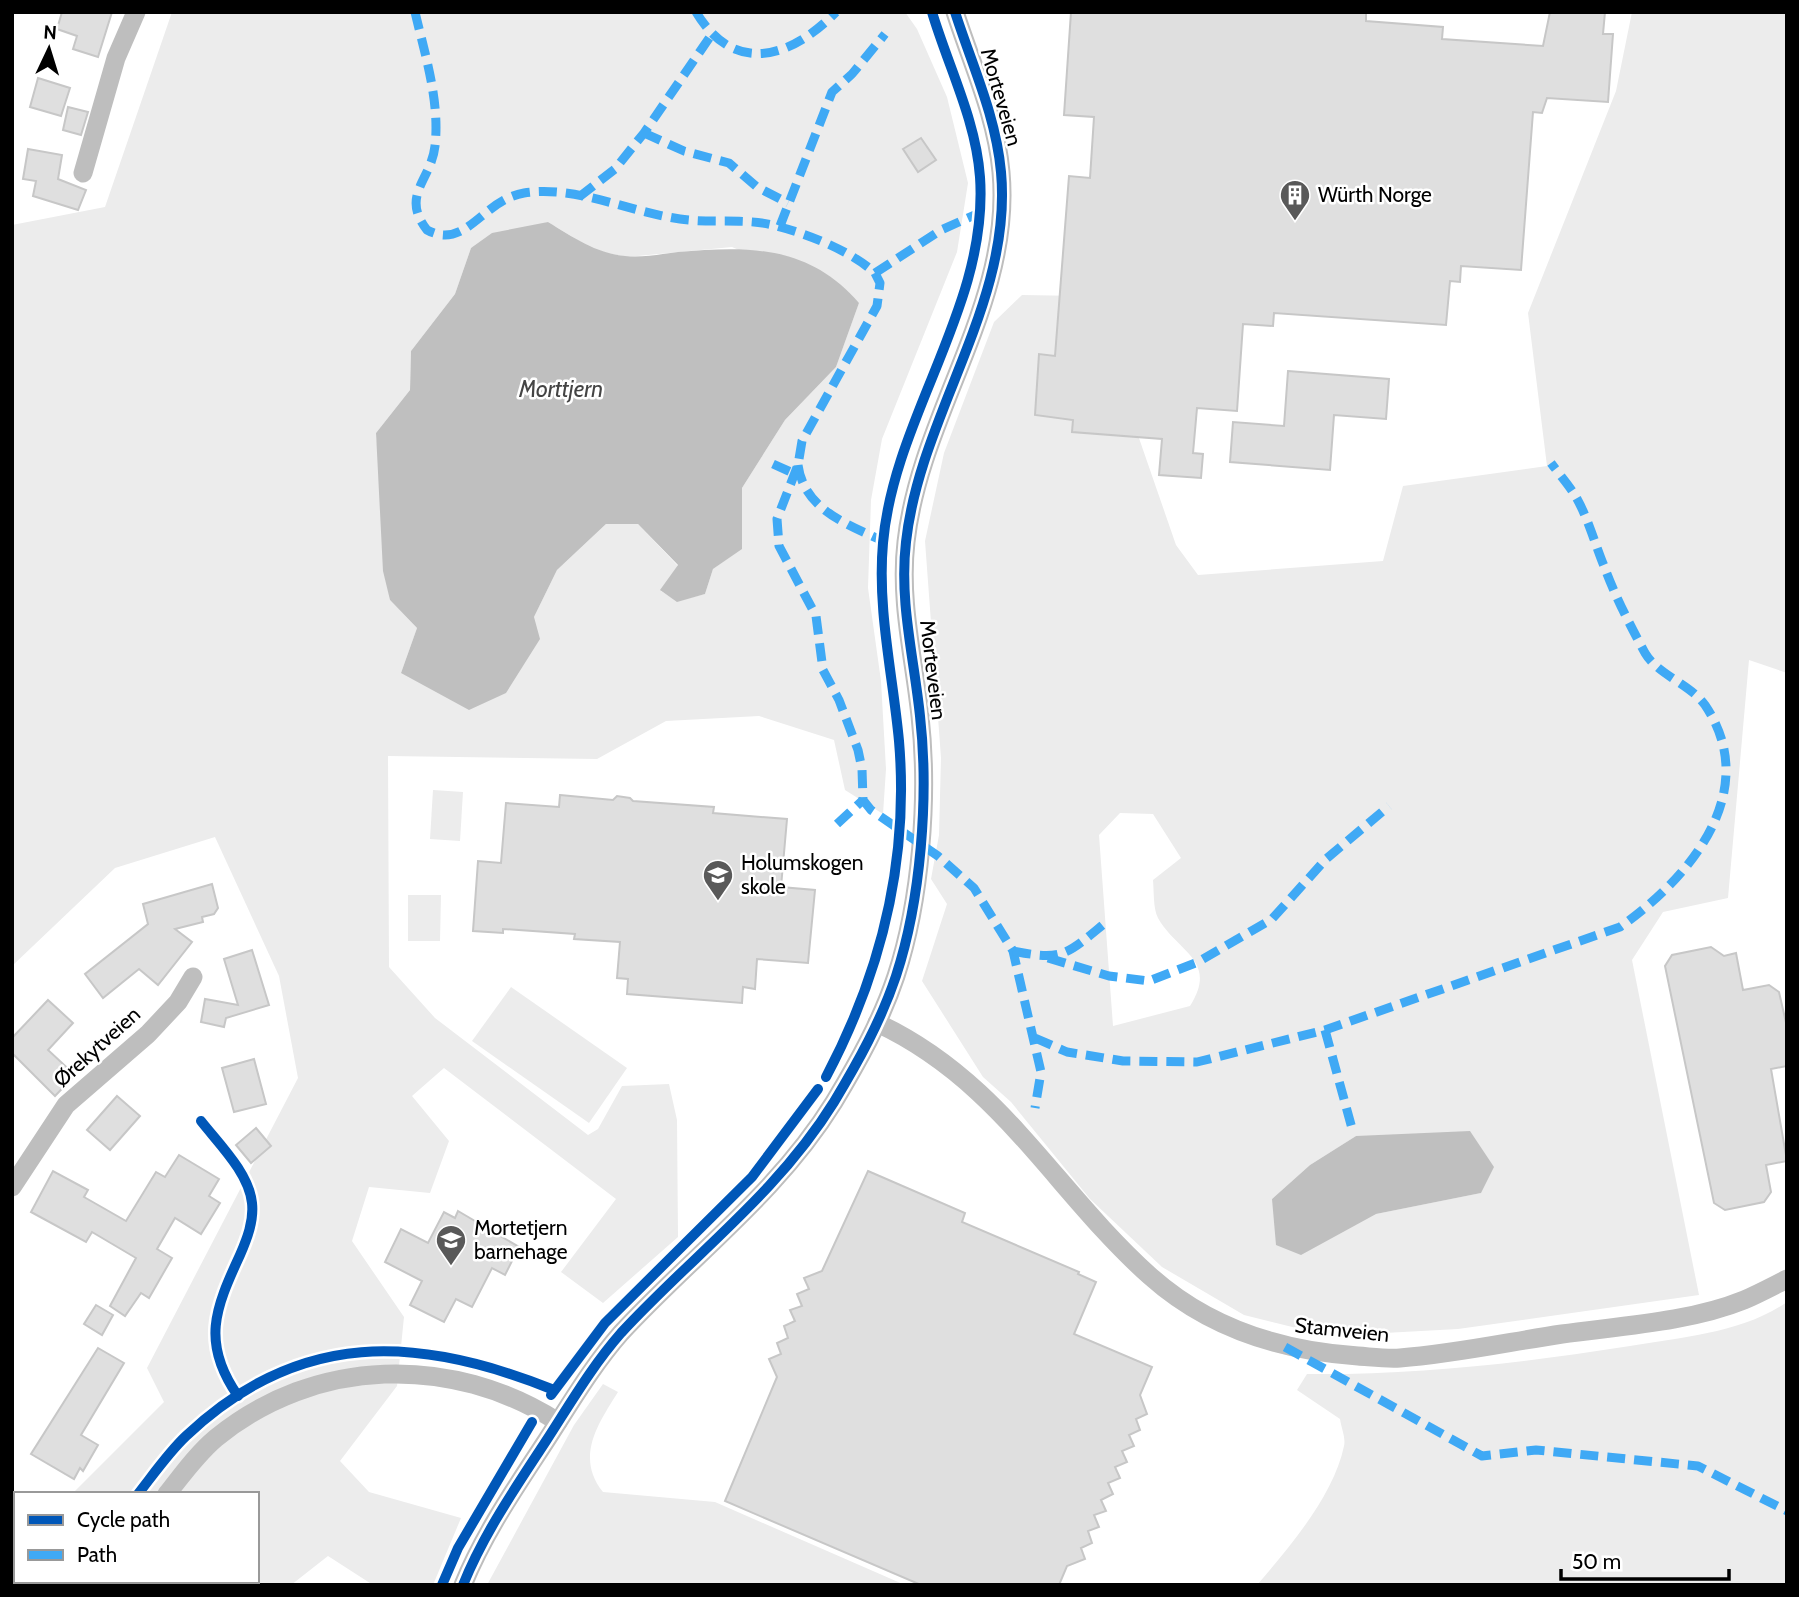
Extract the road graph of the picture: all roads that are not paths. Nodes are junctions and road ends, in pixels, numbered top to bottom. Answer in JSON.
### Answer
{"nodes":[{"id":1,"x":136,"y":12,"type":"edge"},
{"id":2,"x":955,"y":12,"type":"edge"},
{"id":3,"x":83,"y":173,"type":"dead end"},
{"id":4,"x":193,"y":977,"type":"dead end"},
{"id":5,"x":877,"y":1023,"type":"junction"},
{"id":6,"x":12,"y":1187,"type":"edge"},
{"id":7,"x":1787,"y":1279,"type":"edge"},
{"id":8,"x":558,"y":1422,"type":"junction"},
{"id":9,"x":169,"y":1492,"type":"edge"},
{"id":10,"x":463,"y":1585,"type":"edge"}],
"edges":[{"from":1,"to":3,"type":"street"},
{"from":2,"to":5,"type":"street","name":"Morteveien"},
{"from":4,"to":6,"type":"street","name":"Ørekytveien"},
{"from":5,"to":7,"type":"street","name":"Stamveien"},
{"from":5,"to":8,"type":"street","name":"Morteveien"},
{"from":8,"to":9,"type":"street"},
{"from":8,"to":10,"type":"street","name":"Morteveien"}]}
